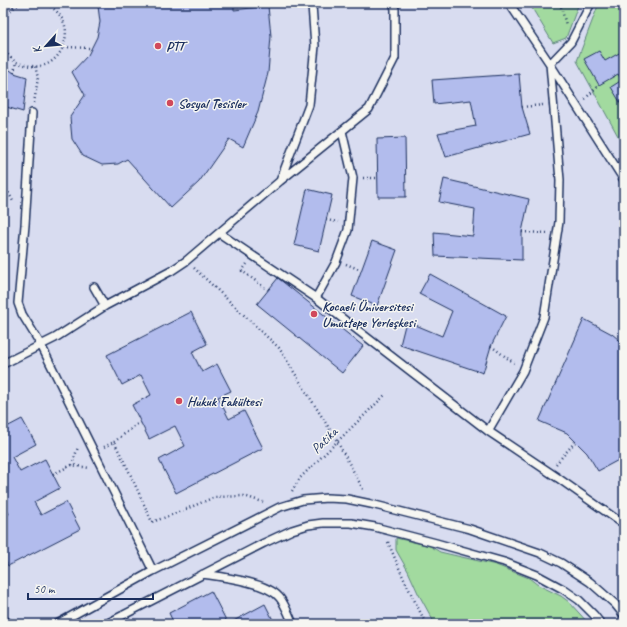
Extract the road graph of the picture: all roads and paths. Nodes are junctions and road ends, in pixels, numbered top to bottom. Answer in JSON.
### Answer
{"nodes":[{"id":1,"x":10,"y":3,"type":"edge"},
{"id":2,"x":22,"y":3,"type":"edge"},
{"id":3,"x":45,"y":3,"type":"edge"},
{"id":4,"x":311,"y":3,"type":"edge"},
{"id":5,"x":393,"y":3,"type":"edge"},
{"id":6,"x":510,"y":3,"type":"edge"},
{"id":7,"x":560,"y":3,"type":"edge"},
{"id":8,"x":591,"y":3,"type":"edge"},
{"id":9,"x":14,"y":7,"type":"junction"},
{"id":10,"x":3,"y":20,"type":"edge"},
{"id":11,"x":571,"y":42,"type":"junction"},
{"id":12,"x":64,"y":46,"type":"junction"},
{"id":13,"x":3,"y":48,"type":"edge"},
{"id":14,"x":91,"y":48,"type":"dead end"},
{"id":15,"x":16,"y":62,"type":"junction"},
{"id":16,"x":550,"y":64,"type":"junction"},
{"id":17,"x":35,"y":66,"type":"junction"},
{"id":18,"x":14,"y":73,"type":"dead end"},
{"id":19,"x":599,"y":85,"type":"dead end"},
{"id":20,"x":554,"y":104,"type":"junction"},
{"id":21,"x":522,"y":107,"type":"dead end"},
{"id":22,"x":578,"y":107,"type":"junction"},
{"id":23,"x":32,"y":113,"type":"joint"},
{"id":24,"x":342,"y":131,"type":"junction"},
{"id":25,"x":624,"y":180,"type":"edge"},
{"id":26,"x":280,"y":181,"type":"junction"},
{"id":27,"x":522,"y":232,"type":"dead end"},
{"id":28,"x":219,"y":233,"type":"junction"},
{"id":29,"x":557,"y":234,"type":"junction"},
{"id":30,"x":253,"y":256,"type":"junction"},
{"id":31,"x":186,"y":261,"type":"junction"},
{"id":32,"x":94,"y":287,"type":"dead end"},
{"id":33,"x":268,"y":290,"type":"dead end"},
{"id":34,"x":316,"y":298,"type":"junction"},
{"id":35,"x":105,"y":306,"type":"junction"},
{"id":36,"x":41,"y":345,"type":"junction"},
{"id":37,"x":491,"y":346,"type":"dead end"},
{"id":38,"x":3,"y":364,"type":"edge"},
{"id":39,"x":523,"y":371,"type":"junction"},
{"id":40,"x":385,"y":395,"type":"dead end"},
{"id":41,"x":140,"y":422,"type":"dead end"},
{"id":42,"x":488,"y":431,"type":"junction"},
{"id":43,"x":337,"y":441,"type":"junction"},
{"id":44,"x":114,"y":442,"type":"junction"},
{"id":45,"x":576,"y":442,"type":"dead end"},
{"id":46,"x":94,"y":452,"type":"junction"},
{"id":47,"x":103,"y":470,"type":"junction"},
{"id":48,"x":549,"y":472,"type":"junction"},
{"id":49,"x":53,"y":474,"type":"dead end"},
{"id":50,"x":371,"y":504,"type":"junction"},
{"id":51,"x":282,"y":507,"type":"junction"},
{"id":52,"x":619,"y":521,"type":"dead end"},
{"id":53,"x":382,"y":529,"type":"junction"},
{"id":54,"x":152,"y":571,"type":"junction"},
{"id":55,"x":202,"y":574,"type":"junction"},
{"id":56,"x":624,"y":616,"type":"edge"},
{"id":57,"x":3,"y":619,"type":"edge"},
{"id":58,"x":10,"y":624,"type":"edge"},
{"id":59,"x":57,"y":624,"type":"edge"},
{"id":60,"x":106,"y":624,"type":"edge"},
{"id":61,"x":293,"y":624,"type":"edge"},
{"id":62,"x":426,"y":624,"type":"edge"},
{"id":63,"x":601,"y":624,"type":"edge"}],
"edges":[{"from":1,"to":9,"type":"path"},
{"from":2,"to":9,"type":"path"},
{"from":3,"to":12,"type":"path"},
{"from":4,"to":26,"type":"lane"},
{"from":5,"to":24,"type":"lane"},
{"from":6,"to":16,"type":"lane"},
{"from":7,"to":11,"type":"path"},
{"from":8,"to":11,"type":"lane"},
{"from":9,"to":10,"type":"path"},
{"from":11,"to":16,"type":"lane"},
{"from":12,"to":14,"type":"path"},
{"from":12,"to":17,"type":"path"},
{"from":13,"to":15,"type":"path"},
{"from":15,"to":17,"type":"path"},
{"from":15,"to":18,"type":"path"},
{"from":16,"to":20,"type":"lane"},
{"from":16,"to":22,"type":"lane"},
{"from":17,"to":23,"type":"path"},
{"from":19,"to":22,"type":"path"},
{"from":20,"to":21,"type":"path"},
{"from":20,"to":29,"type":"lane"},
{"from":22,"to":25,"type":"lane"},
{"from":23,"to":36,"type":"lane"},
{"from":24,"to":26,"type":"lane"},
{"from":24,"to":34,"type":"lane"},
{"from":26,"to":28,"type":"lane"},
{"from":27,"to":29,"type":"path"},
{"from":28,"to":30,"type":"lane"},
{"from":28,"to":31,"type":"lane"},
{"from":29,"to":39,"type":"lane"},
{"from":30,"to":33,"type":"path"},
{"from":30,"to":34,"type":"lane"},
{"from":31,"to":35,"type":"lane"},
{"from":31,"to":43,"type":"path"},
{"from":32,"to":35,"type":"lane"},
{"from":34,"to":42,"type":"lane"},
{"from":35,"to":36,"type":"lane"},
{"from":36,"to":38,"type":"lane"},
{"from":36,"to":46,"type":"lane"},
{"from":37,"to":39,"type":"path"},
{"from":39,"to":42,"type":"lane"},
{"from":40,"to":43,"type":"path","name":"Patika"},
{"from":41,"to":44,"type":"path"},
{"from":42,"to":48,"type":"lane"},
{"from":43,"to":50,"type":"path"},
{"from":43,"to":51,"type":"path","name":"Patika"},
{"from":44,"to":46,"type":"path"},
{"from":44,"to":51,"type":"path"},
{"from":45,"to":48,"type":"path"},
{"from":46,"to":47,"type":"lane"},
{"from":47,"to":49,"type":"path"},
{"from":47,"to":54,"type":"lane"},
{"from":48,"to":52,"type":"lane"},
{"from":50,"to":51,"type":"lane"},
{"from":50,"to":56,"type":"lane"},
{"from":51,"to":54,"type":"lane"},
{"from":53,"to":55,"type":"lane"},
{"from":53,"to":62,"type":"path"},
{"from":53,"to":63,"type":"lane"},
{"from":54,"to":59,"type":"lane"},
{"from":55,"to":60,"type":"lane"},
{"from":55,"to":61,"type":"lane"},
{"from":57,"to":58,"type":"lane"}]}
